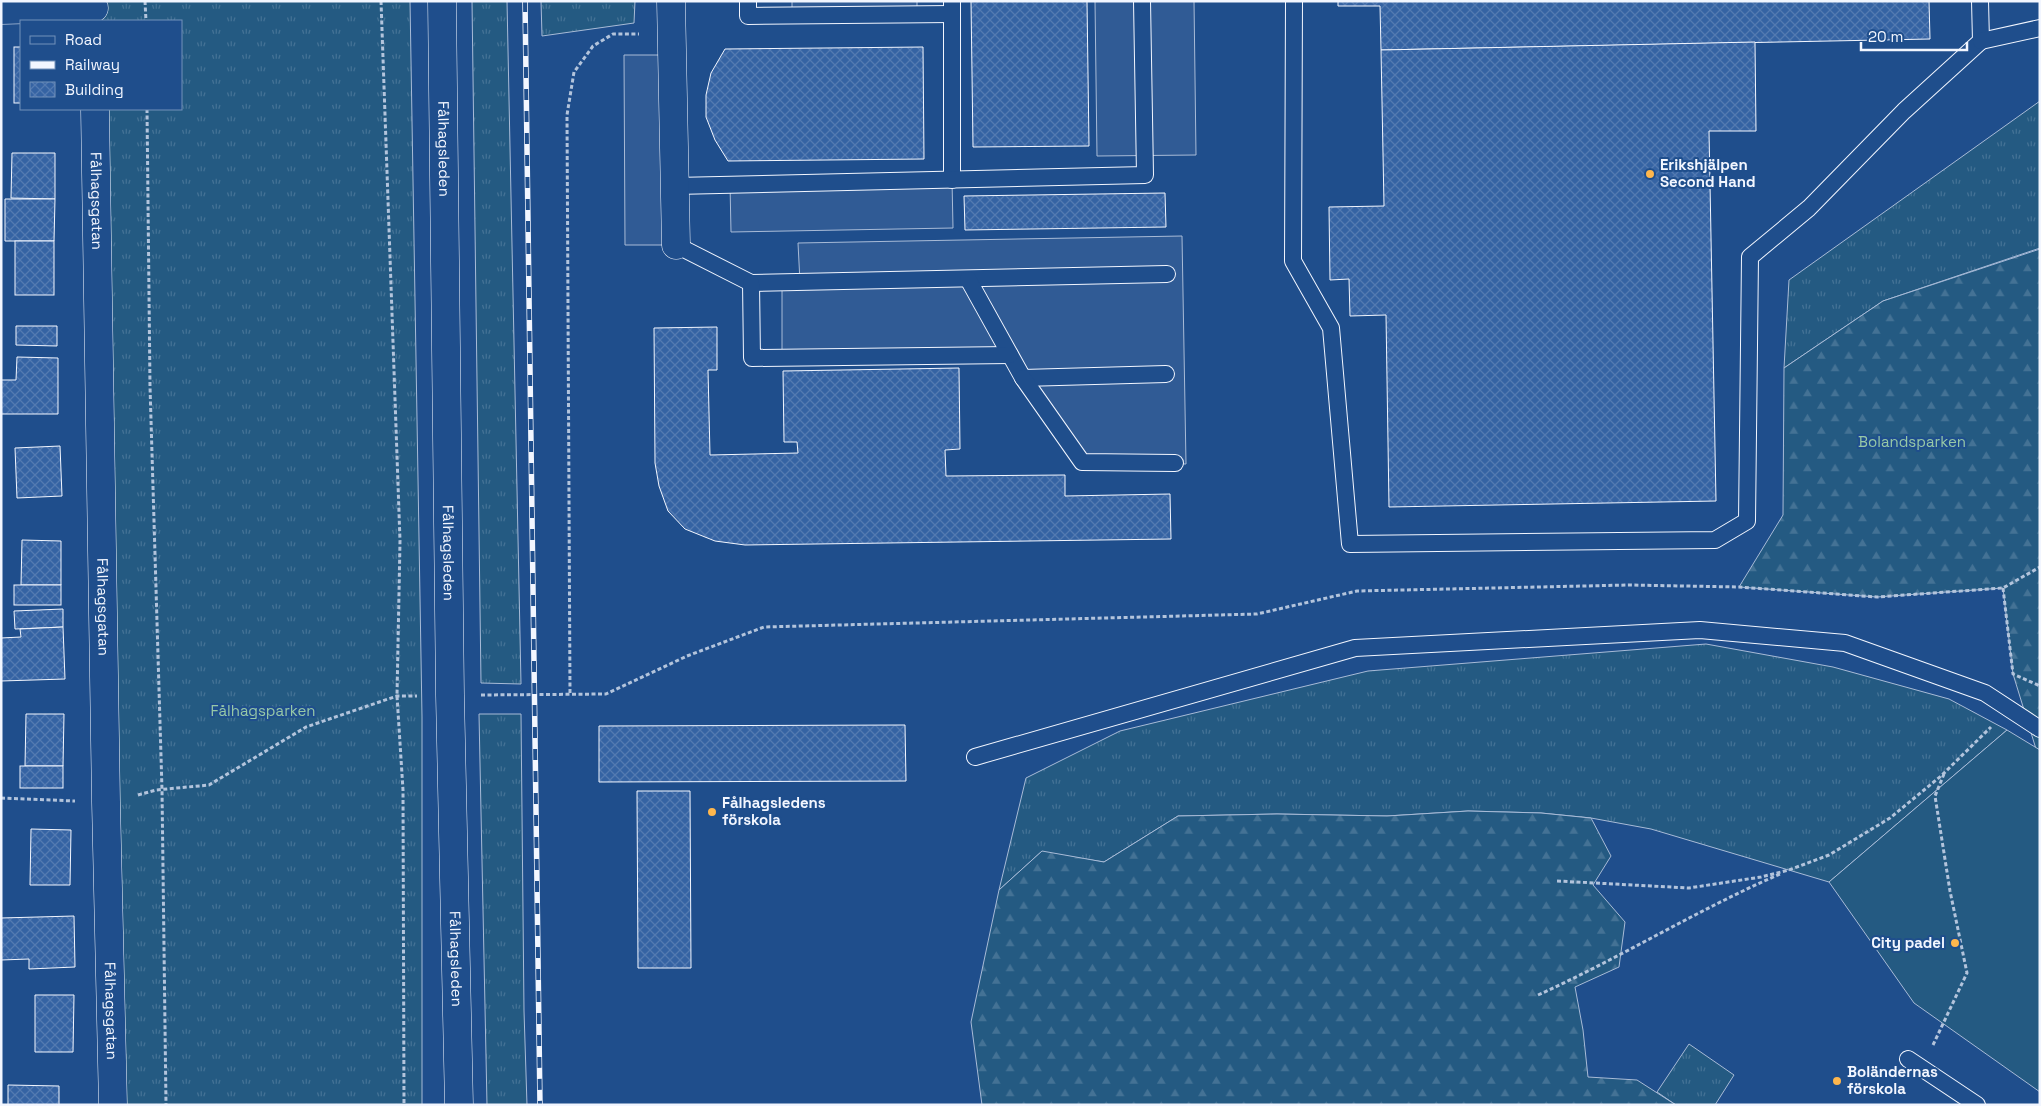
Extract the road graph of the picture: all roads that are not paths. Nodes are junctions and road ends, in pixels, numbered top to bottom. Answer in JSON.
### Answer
{"nodes":[{"id":1,"x":442,"y":1,"type":"edge"},
{"id":2,"x":672,"y":1,"type":"edge"},
{"id":3,"x":748,"y":1,"type":"edge"},
{"id":4,"x":1142,"y":1,"type":"edge"},
{"id":5,"x":1294,"y":1,"type":"edge"},
{"id":6,"x":1980,"y":1,"type":"edge"},
{"id":7,"x":952,"y":8,"type":"edge"},
{"id":8,"x":1,"y":10,"type":"edge"},
{"id":9,"x":94,"y":10,"type":"edge"},
{"id":10,"x":2040,"y":28,"type":"edge"},
{"id":11,"x":1981,"y":41,"type":"junction"},
{"id":12,"x":95,"y":110,"type":"edge"},
{"id":13,"x":952,"y":180,"type":"junction"},
{"id":14,"x":675,"y":186,"type":"junction"},
{"id":15,"x":676,"y":245,"type":"joint"},
{"id":16,"x":1167,"y":274,"type":"dead end"},
{"id":17,"x":968,"y":279,"type":"junction"},
{"id":18,"x":751,"y":283,"type":"junction"},
{"id":19,"x":1010,"y":355,"type":"junction"},
{"id":20,"x":1166,"y":374,"type":"dead end"},
{"id":21,"x":1023,"y":378,"type":"junction"},
{"id":22,"x":1175,"y":464,"type":"dead end"},
{"id":23,"x":2040,"y":729,"type":"edge"},
{"id":24,"x":976,"y":758,"type":"dead end"},
{"id":25,"x":1908,"y":1059,"type":"dead end"},
{"id":26,"x":113,"y":1105,"type":"edge"},
{"id":27,"x":459,"y":1105,"type":"edge"},
{"id":28,"x":1977,"y":1105,"type":"edge"}],
"edges":[{"from":1,"to":27,"type":"street","name":"Fålhagsleden"},
{"from":2,"to":14,"type":"street"},
{"from":3,"to":7,"type":"lane"},
{"from":4,"to":13,"type":"lane"},
{"from":5,"to":11,"type":"lane"},
{"from":6,"to":11,"type":"lane"},
{"from":7,"to":13,"type":"lane"},
{"from":8,"to":9,"type":"street"},
{"from":10,"to":11,"type":"lane"},
{"from":12,"to":26,"type":"street","name":"Fålhagsgatan"},
{"from":13,"to":14,"type":"lane"},
{"from":14,"to":15,"type":"street"},
{"from":15,"to":18,"type":"lane"},
{"from":16,"to":17,"type":"lane"},
{"from":17,"to":18,"type":"lane"},
{"from":17,"to":19,"type":"lane"},
{"from":18,"to":19,"type":"lane"},
{"from":19,"to":21,"type":"lane"},
{"from":20,"to":21,"type":"lane"},
{"from":21,"to":22,"type":"lane"},
{"from":23,"to":24,"type":"lane"},
{"from":25,"to":28,"type":"lane"}]}
